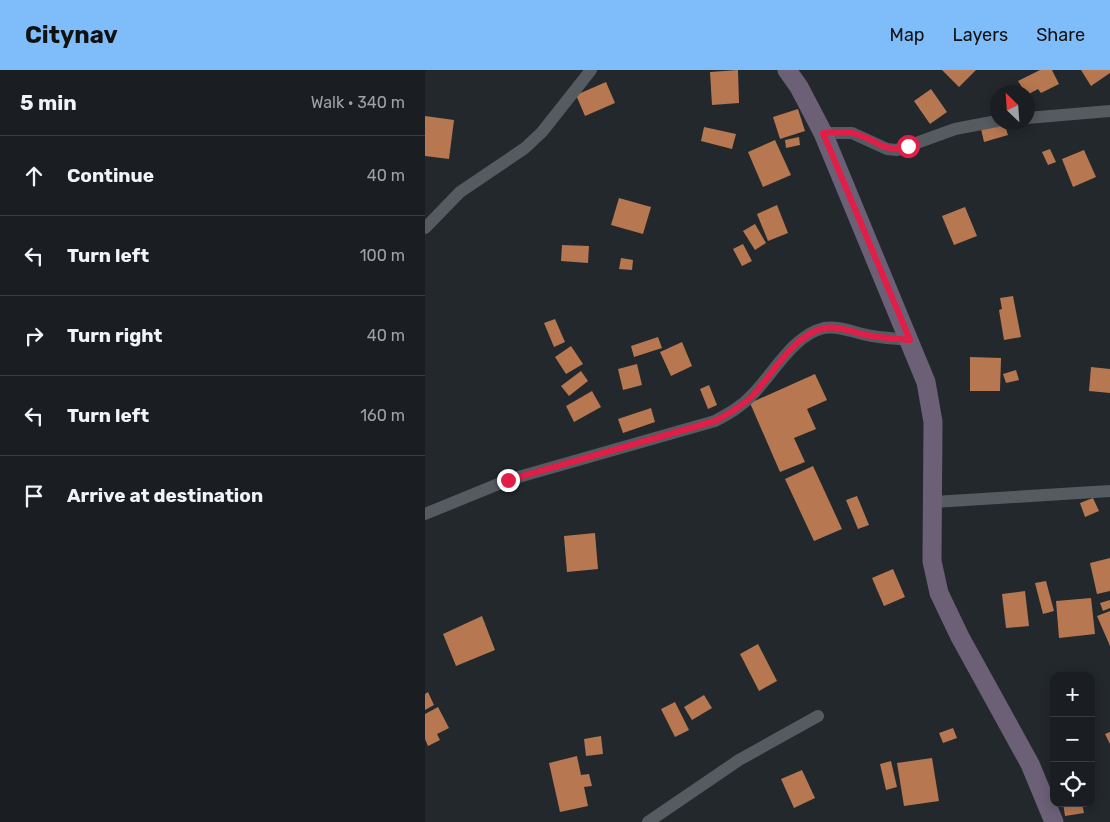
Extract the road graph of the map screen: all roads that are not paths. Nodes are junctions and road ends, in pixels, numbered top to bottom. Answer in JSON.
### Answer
{"nodes":[{"id":1,"x":591,"y":70,"type":"edge"},
{"id":2,"x":787,"y":70,"type":"edge"},
{"id":3,"x":1110,"y":111,"type":"edge"},
{"id":4,"x":1035,"y":117,"type":"edge"},
{"id":5,"x":990,"y":122,"type":"edge"},
{"id":6,"x":823,"y":133,"type":"junction"},
{"id":7,"x":425,"y":228,"type":"edge"},
{"id":8,"x":910,"y":340,"type":"junction"},
{"id":9,"x":1110,"y":491,"type":"edge"},
{"id":10,"x":934,"y":502,"type":"junction"},
{"id":11,"x":425,"y":514,"type":"edge"},
{"id":12,"x":818,"y":716,"type":"dead end"},
{"id":13,"x":649,"y":822,"type":"edge"},
{"id":14,"x":1054,"y":822,"type":"edge"}],
"edges":[{"from":1,"to":7,"type":"street"},
{"from":2,"to":6,"type":"street"},
{"from":3,"to":4,"type":"street"},
{"from":5,"to":6,"type":"street"},
{"from":6,"to":8,"type":"street"},
{"from":8,"to":10,"type":"street"},
{"from":8,"to":11,"type":"street"},
{"from":9,"to":10,"type":"street"},
{"from":10,"to":14,"type":"street"},
{"from":12,"to":13,"type":"street"}]}
